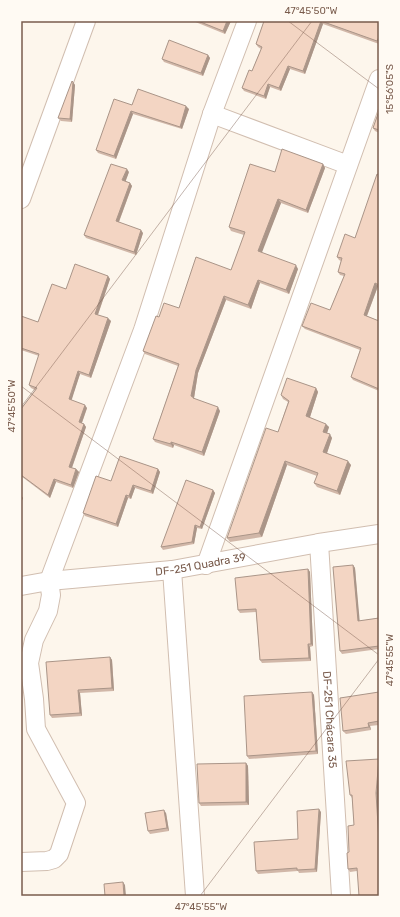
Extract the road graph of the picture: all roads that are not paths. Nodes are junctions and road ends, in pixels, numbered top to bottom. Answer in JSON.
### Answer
{"nodes":[{"id":1,"x":86,"y":21,"type":"edge"},
{"id":2,"x":246,"y":21,"type":"edge"},
{"id":3,"x":379,"y":79,"type":"edge"},
{"id":4,"x":212,"y":114,"type":"junction"},
{"id":5,"x":348,"y":166,"type":"junction"},
{"id":6,"x":21,"y":200,"type":"edge"},
{"id":7,"x":377,"y":529,"type":"edge"},
{"id":8,"x":319,"y":543,"type":"junction"},
{"id":9,"x":206,"y":565,"type":"junction"},
{"id":10,"x":172,"y":570,"type":"junction"},
{"id":11,"x":49,"y":581,"type":"junction"},
{"id":12,"x":21,"y":586,"type":"edge"},
{"id":13,"x":28,"y":730,"type":"edge"},
{"id":14,"x":21,"y":862,"type":"edge"},
{"id":15,"x":195,"y":896,"type":"edge"},
{"id":16,"x":341,"y":896,"type":"edge"}],
"edges":[{"from":1,"to":6,"type":"street"},
{"from":2,"to":4,"type":"street"},
{"from":3,"to":5,"type":"street"},
{"from":4,"to":5,"type":"street"},
{"from":4,"to":11,"type":"street"},
{"from":5,"to":9,"type":"street"},
{"from":7,"to":8,"type":"street","name":"DF-251 Quadra 39"},
{"from":8,"to":9,"type":"street","name":"DF-251 Quadra 39"},
{"from":8,"to":16,"type":"street","name":"DF-251 Chácara 35"},
{"from":9,"to":10,"type":"street","name":"DF-251 Quadra 39"},
{"from":10,"to":11,"type":"street","name":"DF-251 Quadra 39"},
{"from":10,"to":15,"type":"street"},
{"from":11,"to":12,"type":"street","name":"DF-251 Quadra 39"},
{"from":11,"to":13,"type":"street"},
{"from":13,"to":14,"type":"street"}]}
